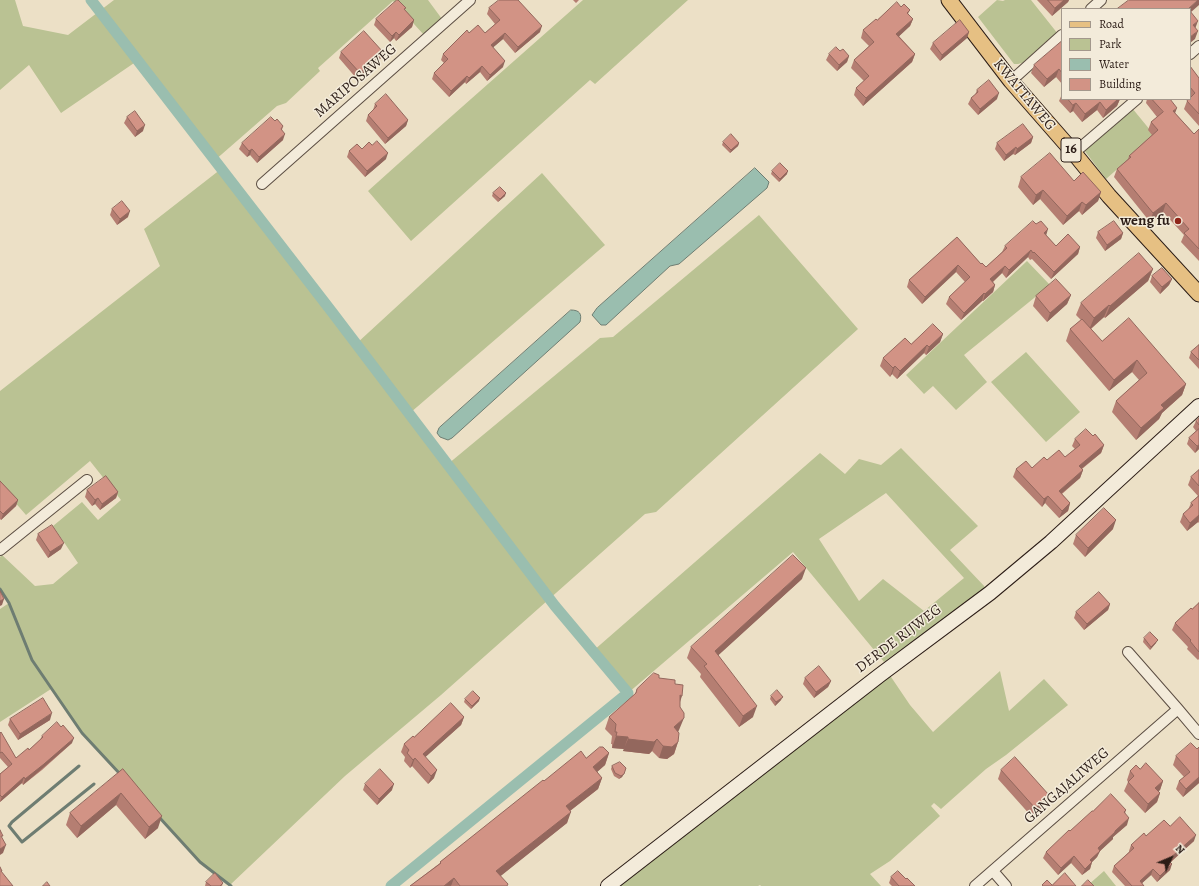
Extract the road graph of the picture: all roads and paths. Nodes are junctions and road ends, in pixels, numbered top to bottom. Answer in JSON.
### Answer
{"nodes":[{"id":1,"x":470,"y":0,"type":"edge"},
{"id":2,"x":949,"y":0,"type":"edge"},
{"id":3,"x":1101,"y":0,"type":"edge"},
{"id":4,"x":1092,"y":8,"type":"edge"},
{"id":5,"x":1061,"y":36,"type":"edge"},
{"id":6,"x":1199,"y":46,"type":"edge"},
{"id":7,"x":1191,"y":53,"type":"edge"},
{"id":8,"x":1011,"y":81,"type":"junction"},
{"id":9,"x":1136,"y":100,"type":"edge"},
{"id":10,"x":1074,"y":153,"type":"junction"},
{"id":11,"x":262,"y":184,"type":"dead end"},
{"id":12,"x":1199,"y":294,"type":"edge"},
{"id":13,"x":1199,"y":406,"type":"edge"},
{"id":14,"x":87,"y":480,"type":"dead end"},
{"id":15,"x":0,"y":550,"type":"edge"},
{"id":16,"x":1128,"y":652,"type":"dead end"},
{"id":17,"x":1178,"y":709,"type":"junction"},
{"id":18,"x":1199,"y":734,"type":"edge"},
{"id":19,"x":993,"y":871,"type":"junction"},
{"id":20,"x":608,"y":886,"type":"edge"},
{"id":21,"x":975,"y":886,"type":"edge"},
{"id":22,"x":1006,"y":886,"type":"edge"}],
"edges":[{"from":1,"to":11,"type":"street","name":"MARIPOSAWEG"},
{"from":2,"to":8,"type":"main road","name":"KWATTAWEG","number":"16"},
{"from":3,"to":4,"type":"street"},
{"from":5,"to":8,"type":"street"},
{"from":6,"to":7,"type":"street"},
{"from":8,"to":10,"type":"main road","name":"KWATTAWEG","number":"16"},
{"from":9,"to":10,"type":"street"},
{"from":10,"to":12,"type":"main road","name":"KWATTAWEG","number":"16"},
{"from":13,"to":20,"type":"street","name":"DERDE RIJWEG"},
{"from":14,"to":15,"type":"street"},
{"from":16,"to":17,"type":"street"},
{"from":17,"to":18,"type":"street"},
{"from":17,"to":19,"type":"street","name":"GANGAJALIWEG"},
{"from":19,"to":21,"type":"street","name":"GANGAJALIWEG"},
{"from":19,"to":22,"type":"street"}]}
